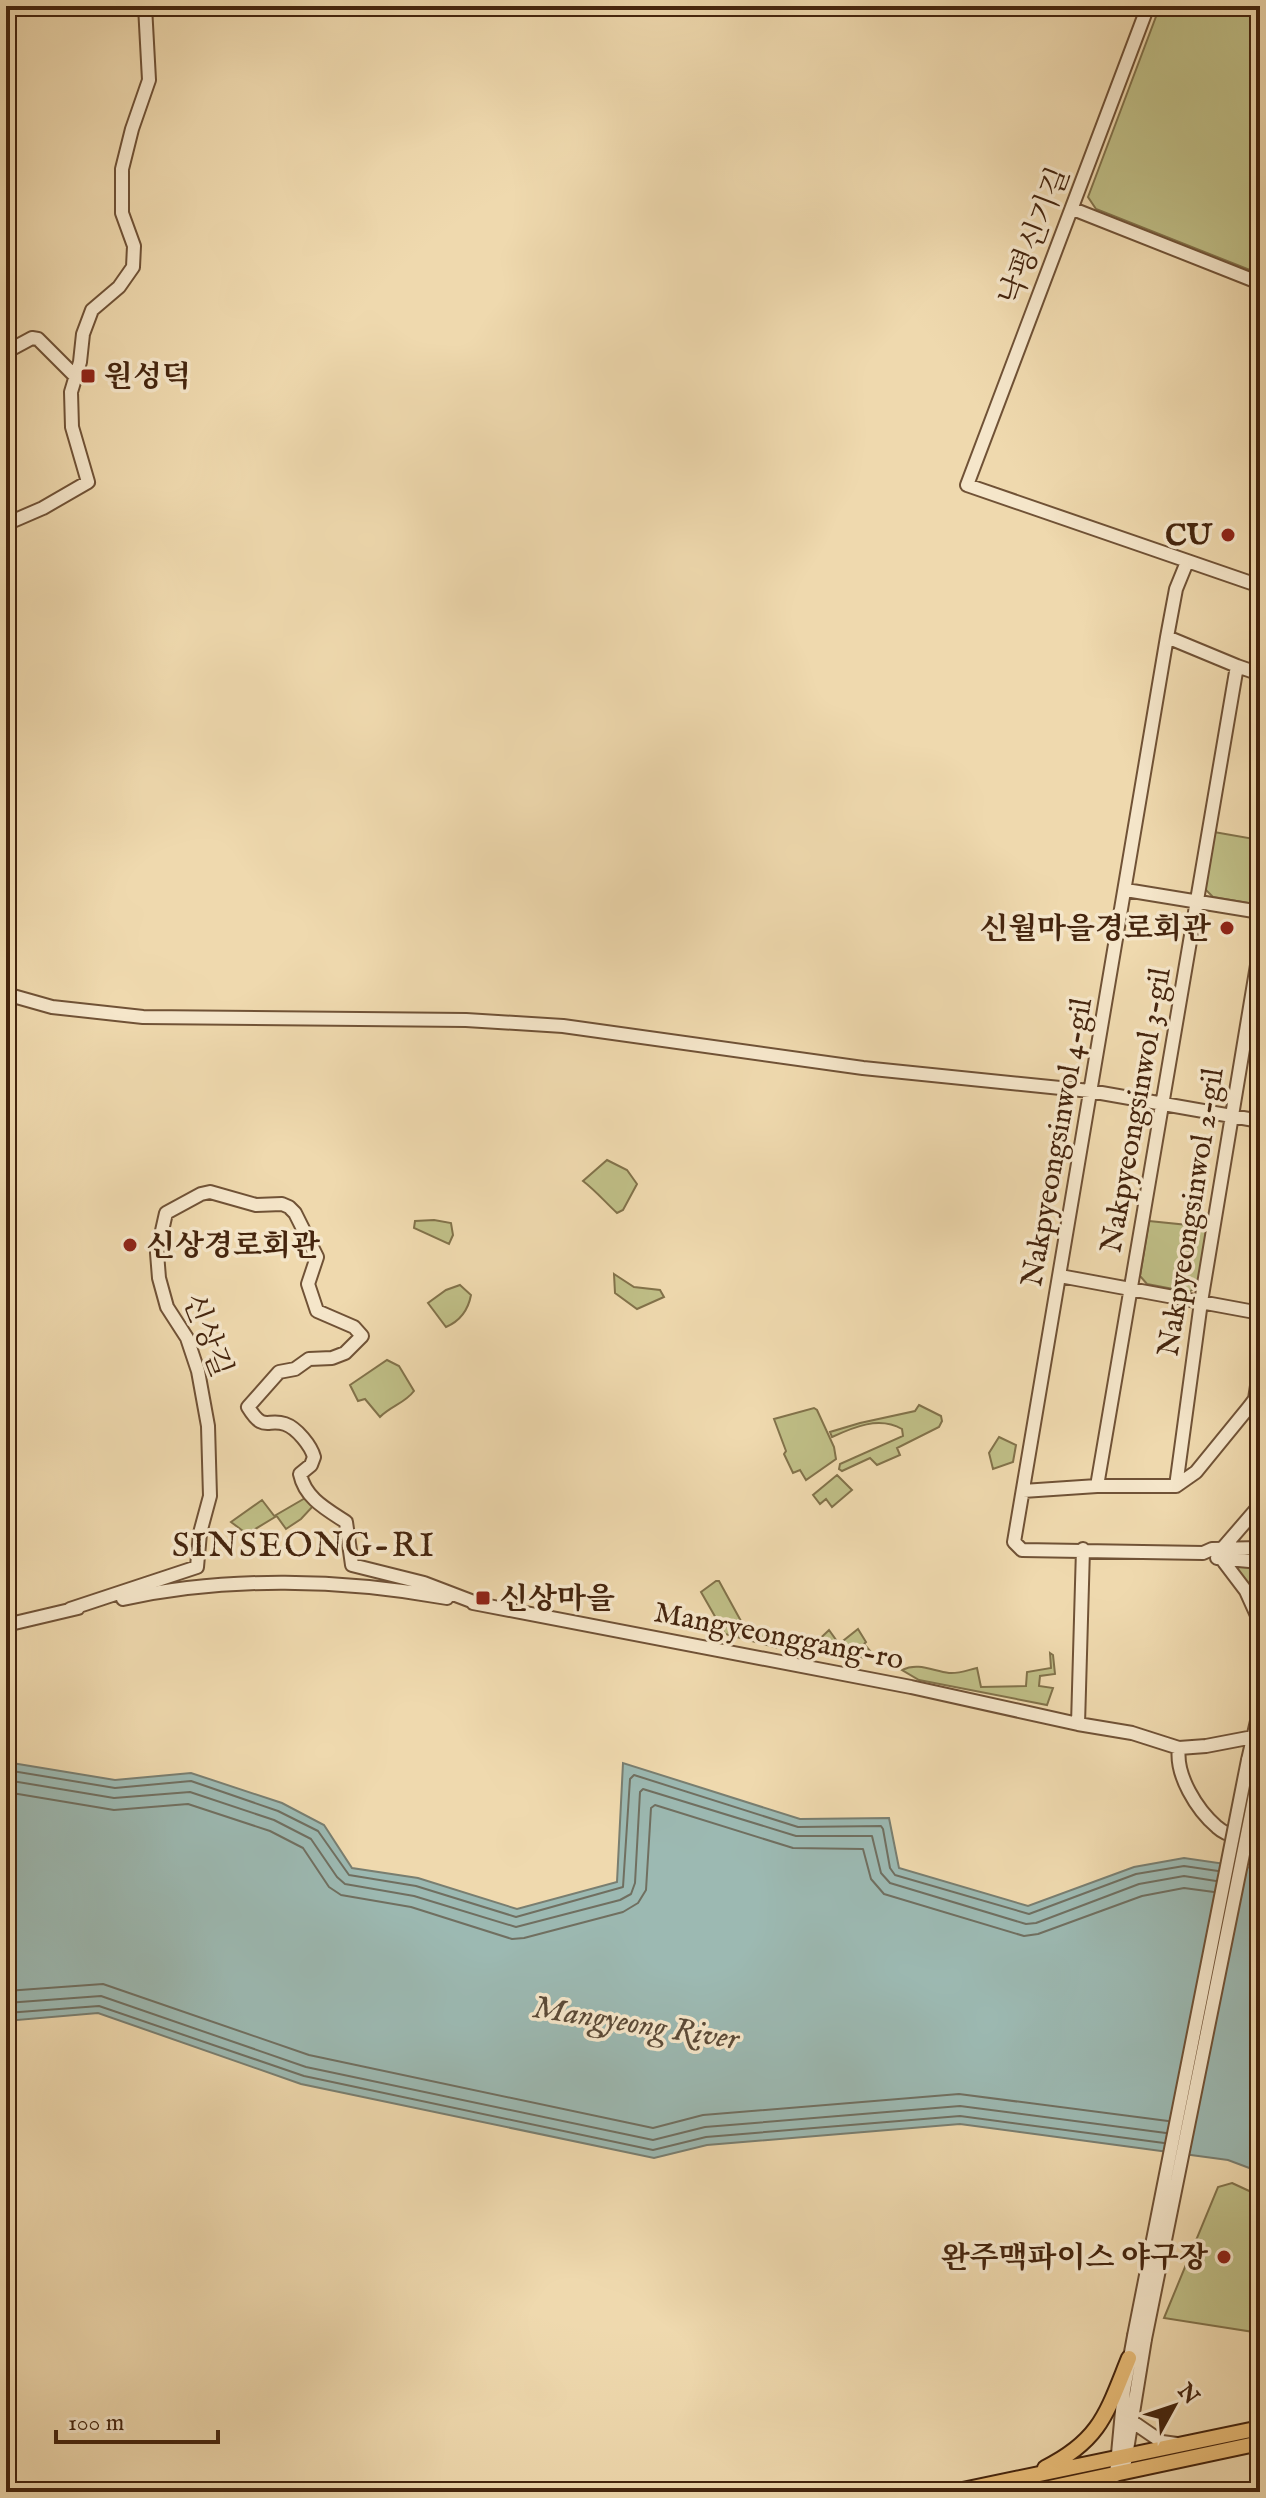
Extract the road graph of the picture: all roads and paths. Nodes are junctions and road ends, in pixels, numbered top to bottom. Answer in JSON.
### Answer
{"nodes":[{"id":1,"x":145,"y":6,"type":"edge"},
{"id":2,"x":1148,"y":6,"type":"edge"},
{"id":3,"x":1073,"y":209,"type":"junction"},
{"id":4,"x":1260,"y":283,"type":"edge"},
{"id":5,"x":6,"y":352,"type":"edge"},
{"id":6,"x":76,"y":377,"type":"junction"},
{"id":7,"x":6,"y":524,"type":"edge"},
{"id":8,"x":1187,"y":562,"type":"junction"},
{"id":9,"x":1260,"y":586,"type":"edge"},
{"id":10,"x":1167,"y":637,"type":"junction"},
{"id":11,"x":1237,"y":666,"type":"junction"},
{"id":12,"x":1260,"y":674,"type":"edge"},
{"id":13,"x":1126,"y":890,"type":"junction"},
{"id":14,"x":1197,"y":902,"type":"junction"},
{"id":15,"x":1260,"y":912,"type":"edge"},
{"id":16,"x":1260,"y":947,"type":"edge"},
{"id":17,"x":6,"y":994,"type":"edge"},
{"id":18,"x":1090,"y":1091,"type":"junction"},
{"id":19,"x":1162,"y":1104,"type":"junction"},
{"id":20,"x":1230,"y":1116,"type":"junction"},
{"id":21,"x":1260,"y":1121,"type":"edge"},
{"id":22,"x":1060,"y":1276,"type":"junction"},
{"id":23,"x":1131,"y":1289,"type":"junction"},
{"id":24,"x":1201,"y":1302,"type":"junction"},
{"id":25,"x":1260,"y":1313,"type":"edge"},
{"id":26,"x":1260,"y":1366,"type":"edge"},
{"id":27,"x":1097,"y":1486,"type":"junction"},
{"id":28,"x":1176,"y":1486,"type":"junction"},
{"id":29,"x":1023,"y":1491,"type":"junction"},
{"id":30,"x":1260,"y":1505,"type":"edge"},
{"id":31,"x":1260,"y":1548,"type":"edge"},
{"id":32,"x":1083,"y":1549,"type":"junction"},
{"id":33,"x":1221,"y":1554,"type":"junction"},
{"id":34,"x":1260,"y":1562,"type":"edge"},
{"id":35,"x":479,"y":1604,"type":"junction"},
{"id":36,"x":70,"y":1609,"type":"junction"},
{"id":37,"x":1260,"y":1622,"type":"edge"},
{"id":38,"x":6,"y":1625,"type":"edge"},
{"id":39,"x":1260,"y":1708,"type":"edge"},
{"id":40,"x":1078,"y":1724,"type":"junction"},
{"id":41,"x":1253,"y":1737,"type":"junction"},
{"id":42,"x":1179,"y":1748,"type":"junction"},
{"id":43,"x":1260,"y":1770,"type":"edge"},
{"id":44,"x":1260,"y":1837,"type":"edge"},
{"id":45,"x":1140,"y":2338,"type":"junction"},
{"id":46,"x":1129,"y":2358,"type":"junction"},
{"id":47,"x":1130,"y":2420,"type":"junction"},
{"id":48,"x":1260,"y":2428,"type":"edge"},
{"id":49,"x":1260,"y":2443,"type":"edge"},
{"id":50,"x":1180,"y":2445,"type":"junction"},
{"id":51,"x":1120,"y":2466,"type":"junction"},
{"id":52,"x":1032,"y":2475,"type":"junction"},
{"id":53,"x":953,"y":2492,"type":"edge"},
{"id":54,"x":1030,"y":2492,"type":"edge"}],
"edges":[{"from":1,"to":6,"type":"street"},
{"from":2,"to":3,"type":"street","name":"낙평신기길"},
{"from":3,"to":4,"type":"street"},
{"from":3,"to":8,"type":"street","name":"낙평신기길"},
{"from":5,"to":6,"type":"street"},
{"from":6,"to":7,"type":"street"},
{"from":8,"to":9,"type":"street"},
{"from":8,"to":10,"type":"street","name":"Nakpyeongsinwol 4-gil"},
{"from":10,"to":11,"type":"street"},
{"from":10,"to":13,"type":"street","name":"Nakpyeongsinwol 4-gil"},
{"from":11,"to":12,"type":"street"},
{"from":11,"to":14,"type":"street","name":"Nakpyeongsinwol 3-gil"},
{"from":13,"to":14,"type":"street"},
{"from":13,"to":18,"type":"street","name":"Nakpyeongsinwol 4-gil"},
{"from":14,"to":15,"type":"street"},
{"from":14,"to":19,"type":"street","name":"Nakpyeongsinwol 3-gil"},
{"from":16,"to":20,"type":"street","name":"Nakpyeongsinwol 2-gil"},
{"from":17,"to":18,"type":"street"},
{"from":18,"to":19,"type":"street"},
{"from":18,"to":22,"type":"street","name":"Nakpyeongsinwol 4-gil"},
{"from":19,"to":20,"type":"street"},
{"from":19,"to":23,"type":"street","name":"Nakpyeongsinwol 3-gil"},
{"from":20,"to":21,"type":"street"},
{"from":20,"to":24,"type":"street","name":"Nakpyeongsinwol 2-gil"},
{"from":22,"to":23,"type":"street"},
{"from":22,"to":29,"type":"street","name":"Nakpyeongsinwol 4-gil"},
{"from":23,"to":24,"type":"street"},
{"from":23,"to":27,"type":"street","name":"Nakpyeongsinwol 3-gil"},
{"from":24,"to":25,"type":"street"},
{"from":24,"to":28,"type":"street","name":"Nakpyeongsinwol 2-gil"},
{"from":26,"to":28,"type":"street"},
{"from":27,"to":28,"type":"street"},
{"from":27,"to":29,"type":"street"},
{"from":29,"to":32,"type":"street","name":"Nakpyeongsinwol 4-gil"},
{"from":30,"to":33,"type":"street"},
{"from":31,"to":33,"type":"street","name":"Nakpyeongsinwol 4-gil"},
{"from":32,"to":33,"type":"street","name":"Nakpyeongsinwol 4-gil"},
{"from":32,"to":40,"type":"street"},
{"from":33,"to":34,"type":"street","name":"Nakpyeongsinwol 4-gil"},
{"from":33,"to":37,"type":"street"},
{"from":35,"to":36,"type":"street","name":"Mangyeonggang-ro"},
{"from":35,"to":36,"type":"street","name":"신상길"},
{"from":35,"to":40,"type":"street","name":"Mangyeonggang-ro"},
{"from":36,"to":38,"type":"street","name":"Mangyeonggang-ro"},
{"from":39,"to":41,"type":"street"},
{"from":40,"to":42,"type":"street","name":"Mangyeonggang-ro"},
{"from":41,"to":42,"type":"street","name":"Mangyeonggang-ro"},
{"from":41,"to":45,"type":"street","bridge":true},
{"from":42,"to":44,"type":"street"},
{"from":43,"to":45,"type":"street","bridge":true},
{"from":45,"to":46,"type":"street"},
{"from":45,"to":47,"type":"street"},
{"from":46,"to":51,"type":"street"},
{"from":46,"to":52,"type":"main road"},
{"from":47,"to":50,"type":"street"},
{"from":47,"to":51,"type":"street"},
{"from":48,"to":50,"type":"main road"},
{"from":49,"to":51,"type":"main road"},
{"from":50,"to":51,"type":"main road"},
{"from":51,"to":52,"type":"main road"},
{"from":51,"to":54,"type":"main road"},
{"from":52,"to":53,"type":"main road"}]}
